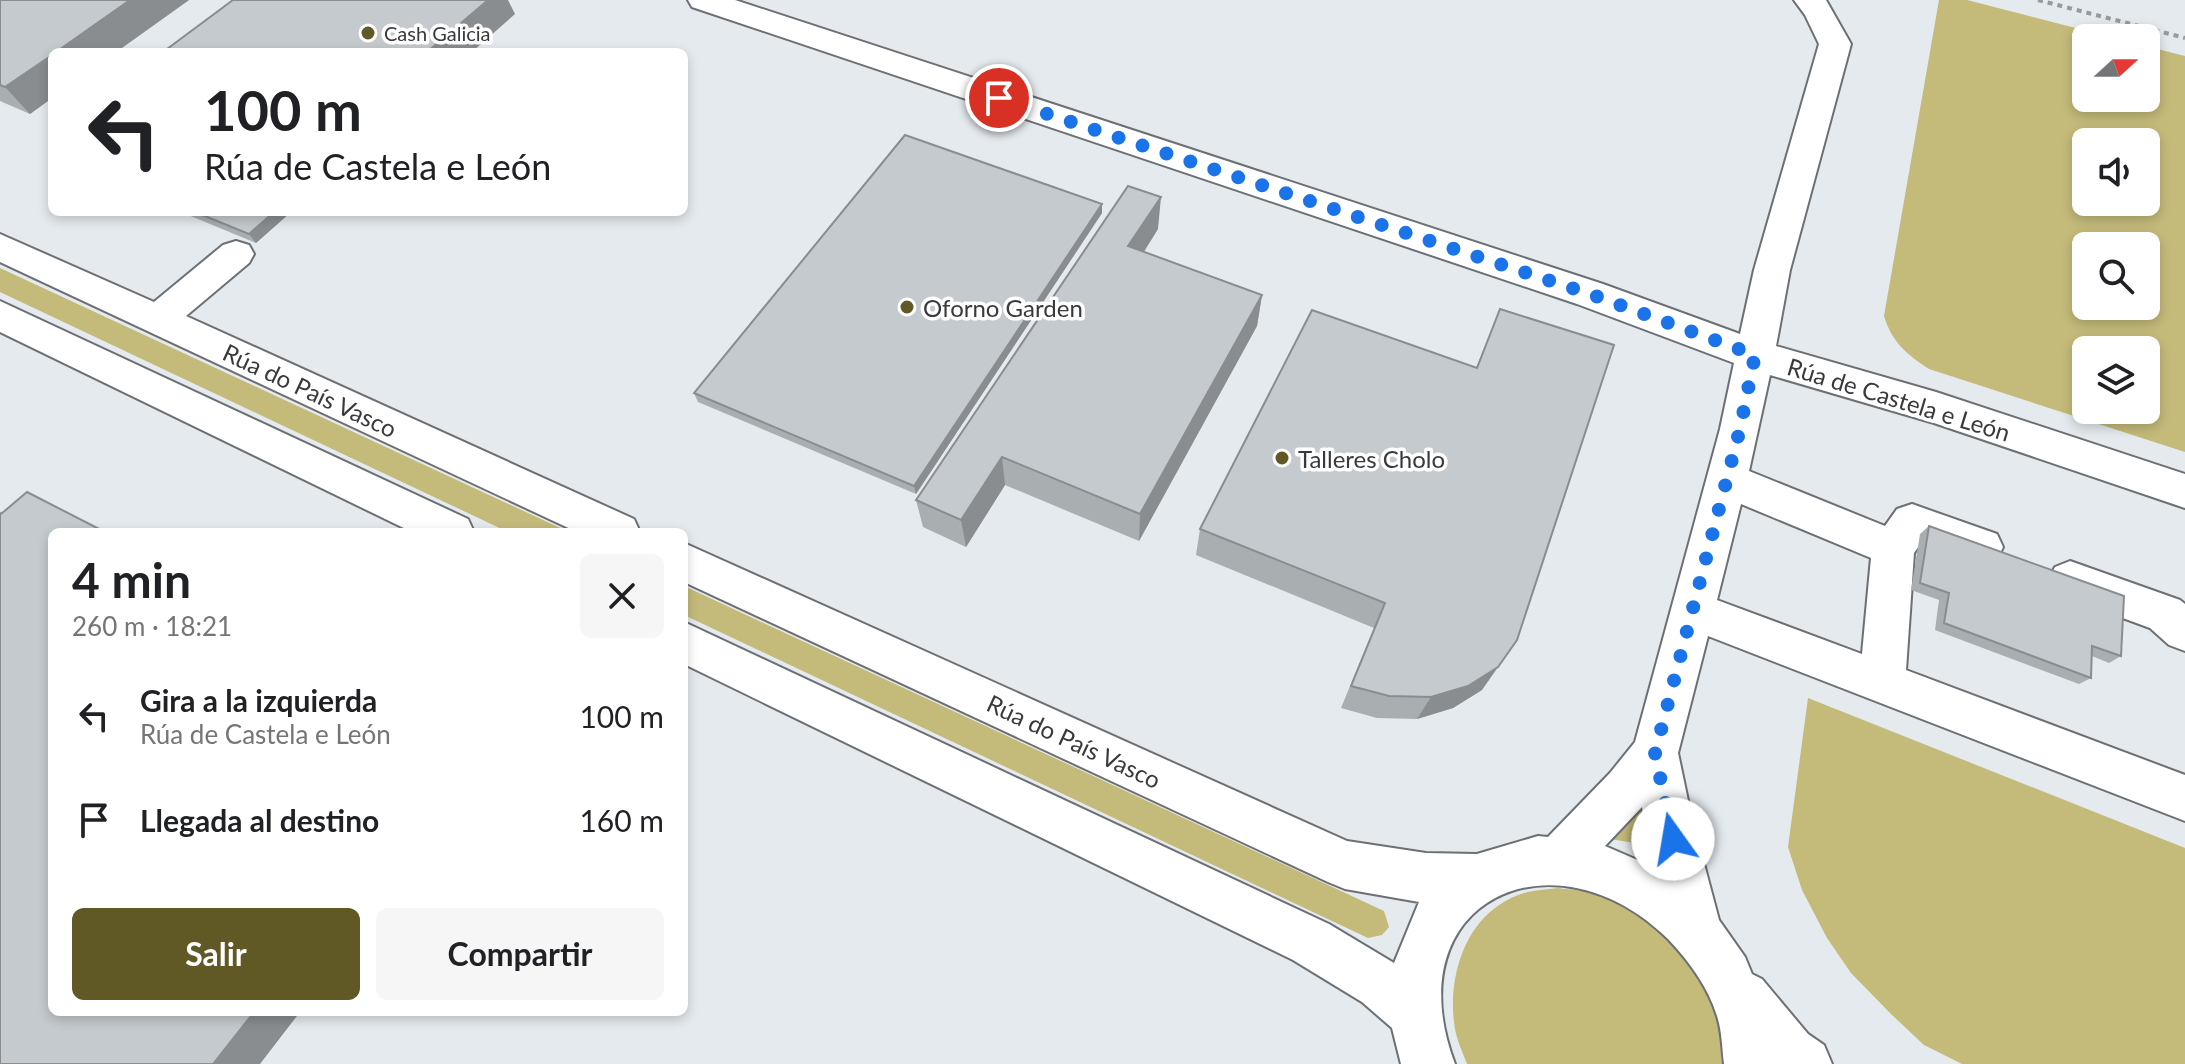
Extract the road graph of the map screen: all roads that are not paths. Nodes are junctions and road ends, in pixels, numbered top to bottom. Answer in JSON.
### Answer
{"nodes":[{"id":1,"x":703,"y":0,"type":"edge"},
{"id":2,"x":1809,"y":0,"type":"edge"},
{"id":3,"x":0,"y":247,"type":"edge"},
{"id":4,"x":236,"y":254,"type":"dead end"},
{"id":5,"x":0,"y":315,"type":"edge"},
{"id":6,"x":157,"y":320,"type":"junction"},
{"id":7,"x":1755,"y":355,"type":"junction"},
{"id":8,"x":1726,"y":480,"type":"junction"},
{"id":9,"x":2185,"y":491,"type":"edge"},
{"id":10,"x":445,"y":528,"type":"edge"},
{"id":11,"x":610,"y":528,"type":"edge"},
{"id":12,"x":1893,"y":548,"type":"junction"},
{"id":13,"x":688,"y":564,"type":"edge"},
{"id":14,"x":1692,"y":610,"type":"junction"},
{"id":15,"x":2185,"y":631,"type":"edge"},
{"id":16,"x":688,"y":644,"type":"edge"},
{"id":17,"x":1882,"y":684,"type":"junction"},
{"id":18,"x":1655,"y":753,"type":"junction"},
{"id":19,"x":2185,"y":798,"type":"edge"},
{"id":20,"x":1561,"y":858,"type":"junction"},
{"id":21,"x":1476,"y":878,"type":"junction"},
{"id":22,"x":1697,"y":931,"type":"junction"},
{"id":23,"x":1731,"y":980,"type":"junction"},
{"id":24,"x":1416,"y":1015,"type":"junction"},
{"id":25,"x":1428,"y":1064,"type":"edge"},
{"id":26,"x":1751,"y":1064,"type":"edge"},
{"id":27,"x":1805,"y":1064,"type":"edge"}],
"edges":[{"from":1,"to":7,"type":"street","name":"Rúa de Castela e León"},
{"from":2,"to":7,"type":"street"},
{"from":3,"to":6,"type":"street","name":"Rúa do País Vasco"},
{"from":4,"to":6,"type":"street"},
{"from":5,"to":10,"type":"street"},
{"from":6,"to":11,"type":"street","name":"Rúa do País Vasco"},
{"from":7,"to":8,"type":"street"},
{"from":7,"to":9,"type":"street","name":"Rúa de Castela e León"},
{"from":8,"to":12,"type":"street"},
{"from":8,"to":14,"type":"street"},
{"from":12,"to":15,"type":"street"},
{"from":12,"to":17,"type":"street"},
{"from":13,"to":21,"type":"street","name":"Rúa do País Vasco"},
{"from":14,"to":17,"type":"street"},
{"from":14,"to":18,"type":"street"},
{"from":16,"to":24,"type":"street"},
{"from":17,"to":19,"type":"street"},
{"from":18,"to":20,"type":"street"},
{"from":18,"to":22,"type":"street"},
{"from":20,"to":21,"type":"street"},
{"from":20,"to":22,"type":"street"},
{"from":21,"to":24,"type":"street"},
{"from":22,"to":23,"type":"street"},
{"from":23,"to":26,"type":"street"},
{"from":23,"to":27,"type":"street"},
{"from":24,"to":25,"type":"street"}]}
